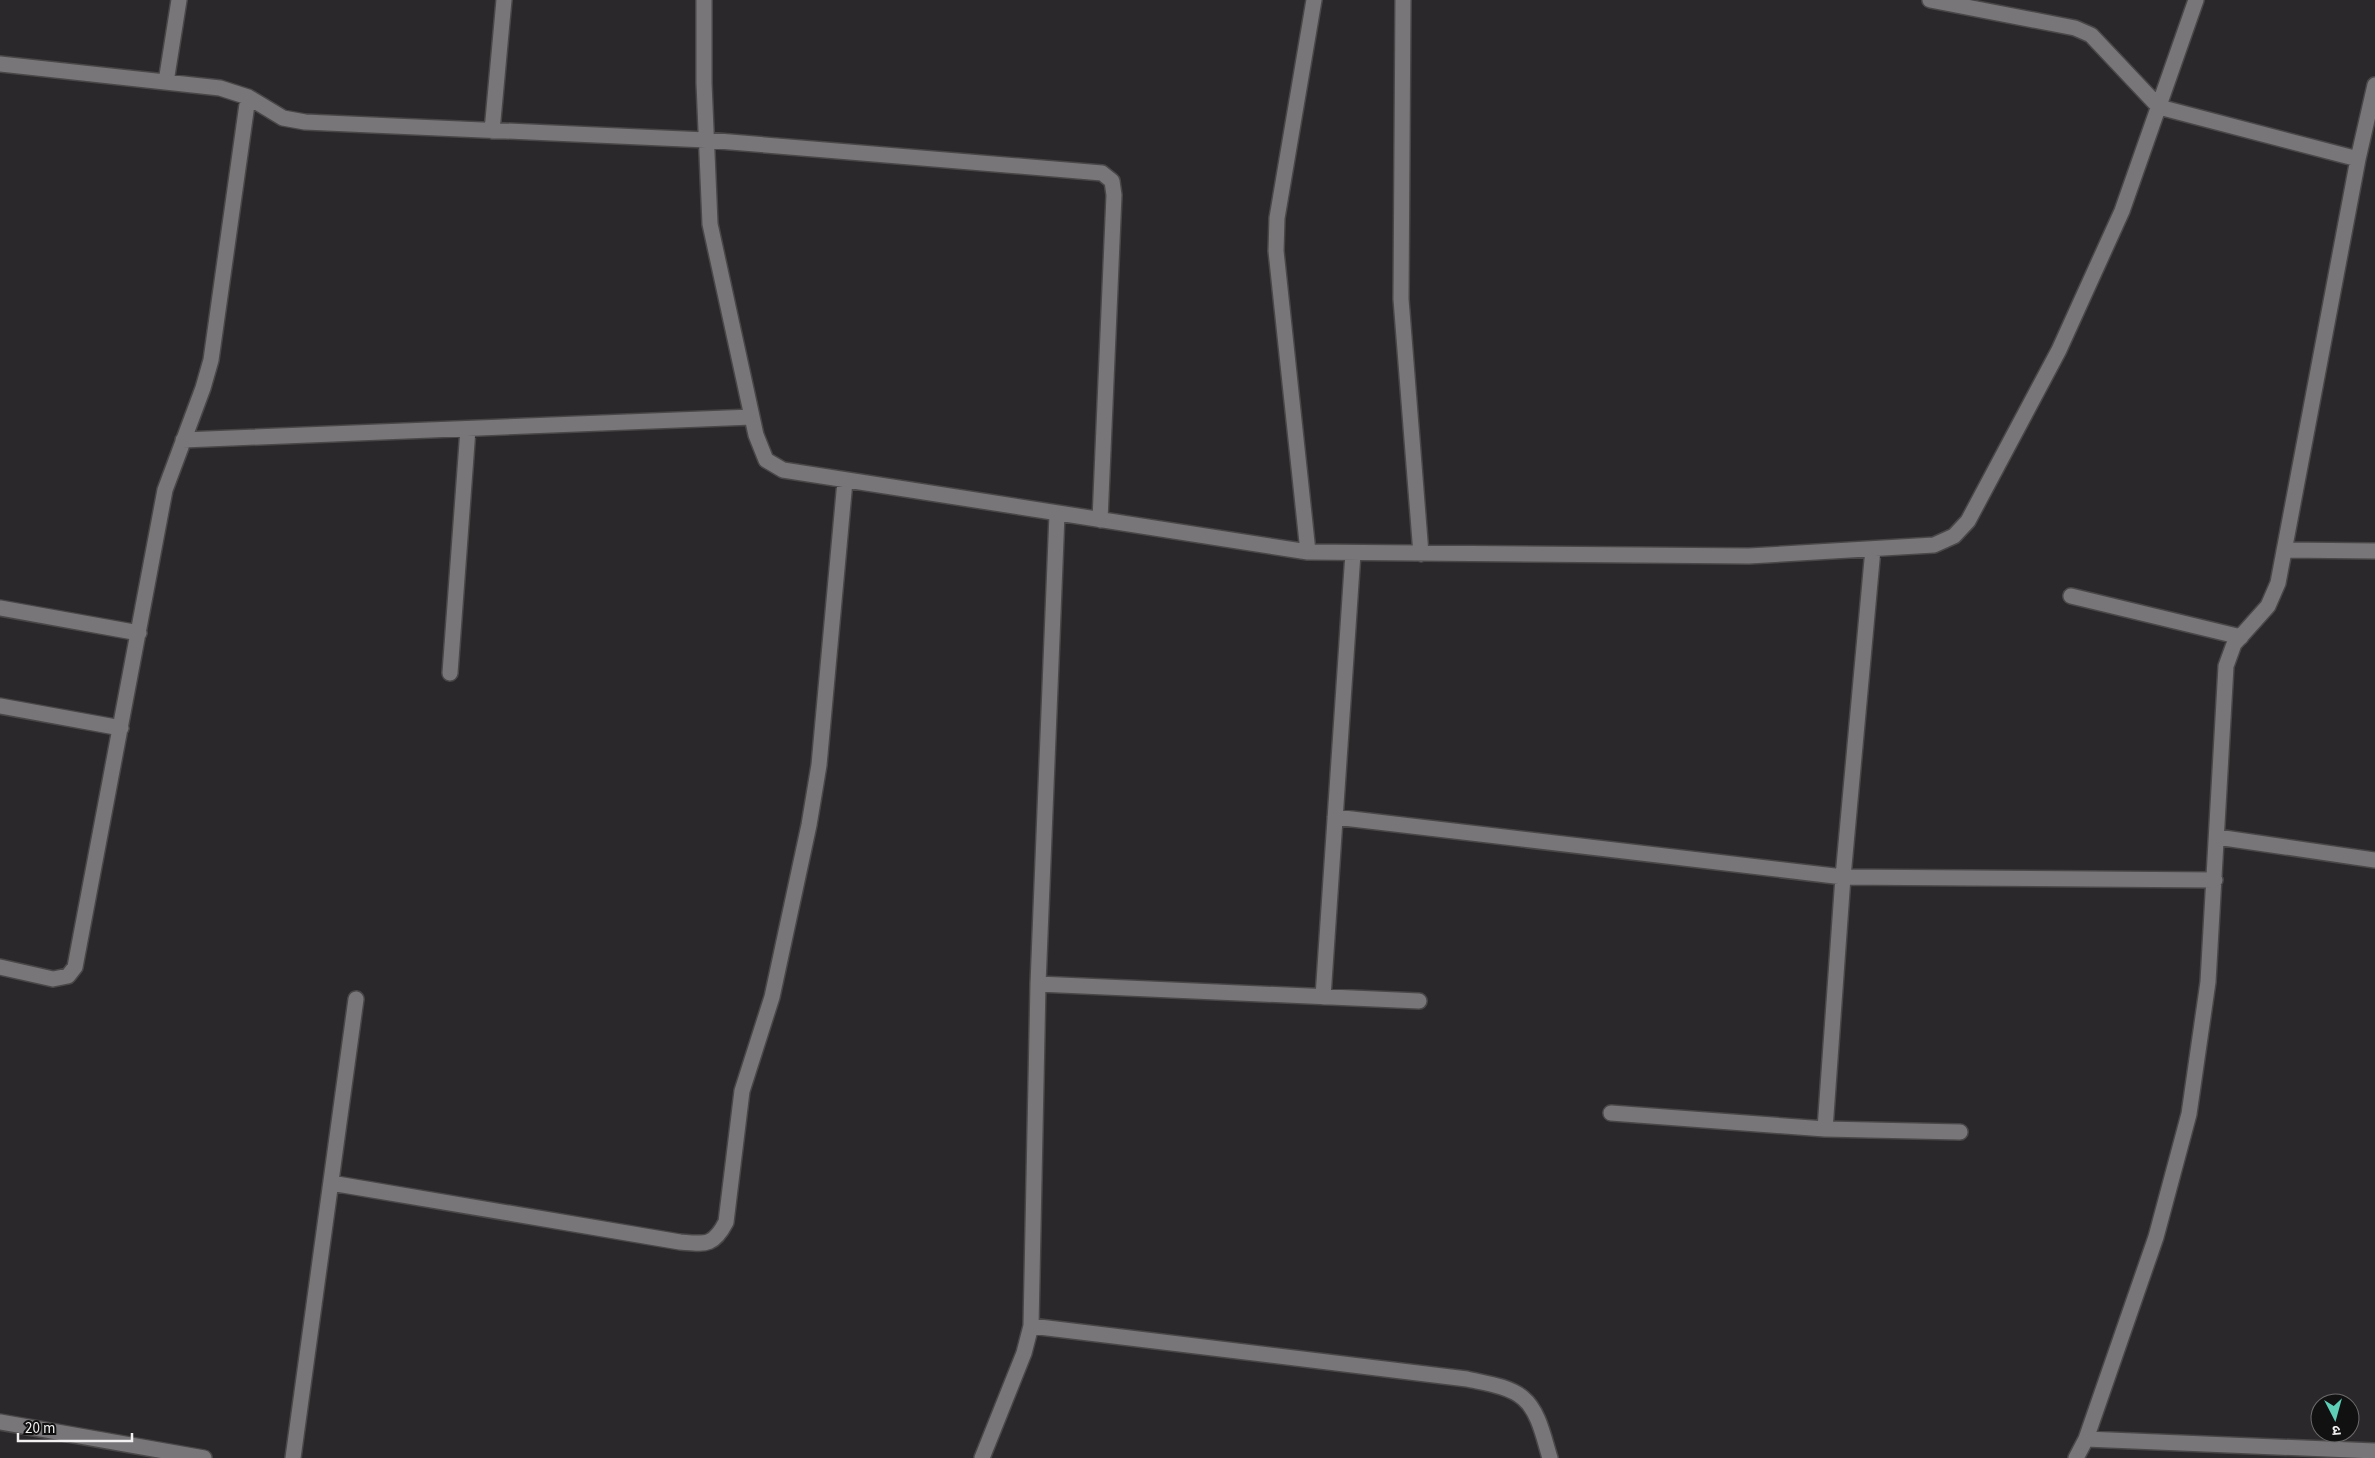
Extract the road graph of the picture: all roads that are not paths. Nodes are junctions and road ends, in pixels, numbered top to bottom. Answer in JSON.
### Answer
{"nodes":[{"id":1,"x":179,"y":0,"type":"edge"},
{"id":2,"x":504,"y":0,"type":"edge"},
{"id":3,"x":704,"y":0,"type":"edge"},
{"id":4,"x":1314,"y":0,"type":"edge"},
{"id":5,"x":1403,"y":0,"type":"edge"},
{"id":6,"x":1930,"y":0,"type":"edge"},
{"id":7,"x":2196,"y":0,"type":"edge"},
{"id":8,"x":0,"y":64,"type":"edge"},
{"id":9,"x":166,"y":82,"type":"junction"},
{"id":10,"x":2375,"y":85,"type":"edge"},
{"id":11,"x":248,"y":97,"type":"junction"},
{"id":12,"x":2159,"y":107,"type":"junction"},
{"id":13,"x":492,"y":130,"type":"junction"},
{"id":14,"x":706,"y":140,"type":"junction"},
{"id":15,"x":2358,"y":159,"type":"junction"},
{"id":16,"x":752,"y":418,"type":"junction"},
{"id":17,"x":468,"y":429,"type":"junction"},
{"id":18,"x":183,"y":440,"type":"junction"},
{"id":19,"x":845,"y":481,"type":"junction"},
{"id":20,"x":1057,"y":514,"type":"junction"},
{"id":21,"x":1100,"y":520,"type":"junction"},
{"id":22,"x":1873,"y":549,"type":"junction"},
{"id":23,"x":2284,"y":550,"type":"junction"},
{"id":24,"x":2375,"y":551,"type":"edge"},
{"id":25,"x":1308,"y":552,"type":"junction"},
{"id":26,"x":1353,"y":553,"type":"junction"},
{"id":27,"x":1422,"y":554,"type":"junction"},
{"id":28,"x":2071,"y":596,"type":"dead end"},
{"id":29,"x":0,"y":608,"type":"edge"},
{"id":30,"x":139,"y":633,"type":"junction"},
{"id":31,"x":2241,"y":637,"type":"junction"},
{"id":32,"x":450,"y":674,"type":"dead end"},
{"id":33,"x":0,"y":706,"type":"edge"},
{"id":34,"x":121,"y":728,"type":"junction"},
{"id":35,"x":1335,"y":817,"type":"junction"},
{"id":36,"x":2217,"y":837,"type":"junction"},
{"id":37,"x":2375,"y":860,"type":"edge"},
{"id":38,"x":1843,"y":878,"type":"junction"},
{"id":39,"x":2215,"y":880,"type":"junction"},
{"id":40,"x":0,"y":967,"type":"edge"},
{"id":41,"x":1038,"y":984,"type":"junction"},
{"id":42,"x":1323,"y":997,"type":"junction"},
{"id":43,"x":356,"y":1000,"type":"dead end"},
{"id":44,"x":1419,"y":1001,"type":"dead end"},
{"id":45,"x":1611,"y":1114,"type":"dead end"},
{"id":46,"x":1825,"y":1129,"type":"junction"},
{"id":47,"x":1960,"y":1132,"type":"dead end"},
{"id":48,"x":331,"y":1183,"type":"junction"},
{"id":49,"x":1031,"y":1326,"type":"junction"},
{"id":50,"x":0,"y":1422,"type":"edge"},
{"id":51,"x":2086,"y":1439,"type":"junction"},
{"id":52,"x":2375,"y":1451,"type":"edge"},
{"id":53,"x":204,"y":1458,"type":"edge"},
{"id":54,"x":293,"y":1458,"type":"edge"},
{"id":55,"x":982,"y":1458,"type":"edge"},
{"id":56,"x":1550,"y":1458,"type":"edge"},
{"id":57,"x":2076,"y":1458,"type":"edge"}],
"edges":[{"from":1,"to":9,"type":"street"},
{"from":2,"to":13,"type":"street"},
{"from":3,"to":14,"type":"street"},
{"from":4,"to":25,"type":"street"},
{"from":5,"to":27,"type":"street"},
{"from":6,"to":12,"type":"street"},
{"from":7,"to":12,"type":"street"},
{"from":8,"to":9,"type":"street"},
{"from":9,"to":11,"type":"street"},
{"from":10,"to":15,"type":"street"},
{"from":11,"to":13,"type":"street"},
{"from":11,"to":18,"type":"street"},
{"from":12,"to":15,"type":"street"},
{"from":12,"to":22,"type":"street"},
{"from":13,"to":14,"type":"street"},
{"from":14,"to":16,"type":"street"},
{"from":14,"to":21,"type":"street"},
{"from":15,"to":23,"type":"street"},
{"from":16,"to":17,"type":"street"},
{"from":16,"to":19,"type":"street"},
{"from":17,"to":18,"type":"street"},
{"from":17,"to":32,"type":"street"},
{"from":18,"to":30,"type":"street"},
{"from":19,"to":20,"type":"street"},
{"from":19,"to":48,"type":"street"},
{"from":20,"to":21,"type":"street"},
{"from":20,"to":41,"type":"street"},
{"from":21,"to":25,"type":"street"},
{"from":22,"to":27,"type":"street"},
{"from":22,"to":38,"type":"street"},
{"from":23,"to":24,"type":"street"},
{"from":23,"to":31,"type":"street"},
{"from":25,"to":26,"type":"street"},
{"from":26,"to":27,"type":"street"},
{"from":26,"to":35,"type":"street"},
{"from":28,"to":31,"type":"street"},
{"from":29,"to":30,"type":"street"},
{"from":30,"to":34,"type":"street"},
{"from":31,"to":36,"type":"street"},
{"from":33,"to":34,"type":"street"},
{"from":34,"to":40,"type":"street"},
{"from":35,"to":38,"type":"street"},
{"from":35,"to":42,"type":"street"},
{"from":36,"to":37,"type":"street"},
{"from":36,"to":39,"type":"street"},
{"from":38,"to":39,"type":"street"},
{"from":38,"to":46,"type":"street"},
{"from":39,"to":51,"type":"street"},
{"from":41,"to":42,"type":"street"},
{"from":41,"to":49,"type":"street"},
{"from":42,"to":44,"type":"street"},
{"from":43,"to":48,"type":"street"},
{"from":45,"to":46,"type":"street"},
{"from":46,"to":47,"type":"street"},
{"from":48,"to":54,"type":"street"},
{"from":49,"to":55,"type":"street"},
{"from":49,"to":56,"type":"street"},
{"from":50,"to":53,"type":"street"},
{"from":51,"to":52,"type":"street"},
{"from":51,"to":57,"type":"street"}]}
